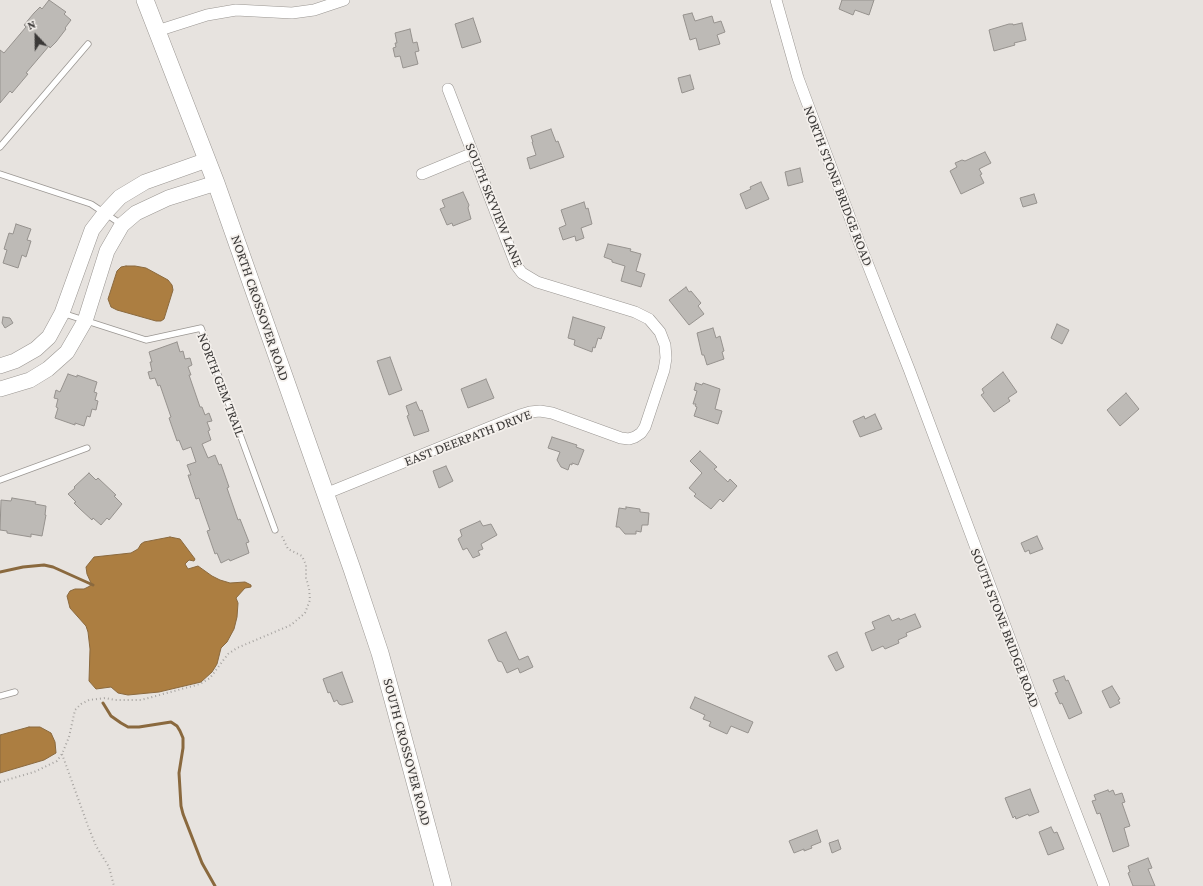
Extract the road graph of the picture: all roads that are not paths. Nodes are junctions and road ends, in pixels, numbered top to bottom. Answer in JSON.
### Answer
{"nodes":[{"id":1,"x":145,"y":0,"type":"edge"},
{"id":2,"x":344,"y":0,"type":"edge"},
{"id":3,"x":776,"y":0,"type":"edge"},
{"id":4,"x":157,"y":31,"type":"junction"},
{"id":5,"x":88,"y":44,"type":"dead end"},
{"id":6,"x":448,"y":90,"type":"dead end"},
{"id":7,"x":0,"y":147,"type":"edge"},
{"id":8,"x":472,"y":153,"type":"junction"},
{"id":9,"x":207,"y":160,"type":"junction"},
{"id":10,"x":0,"y":174,"type":"edge"},
{"id":11,"x":422,"y":174,"type":"dead end"},
{"id":12,"x":216,"y":183,"type":"junction"},
{"id":13,"x":105,"y":213,"type":"junction"},
{"id":14,"x":122,"y":225,"type":"junction"},
{"id":15,"x":62,"y":313,"type":"junction"},
{"id":16,"x":85,"y":321,"type":"junction"},
{"id":17,"x":0,"y":366,"type":"edge"},
{"id":18,"x":909,"y":369,"type":"joint"},
{"id":19,"x":0,"y":389,"type":"edge"},
{"id":20,"x":635,"y":437,"type":"joint"},
{"id":21,"x":87,"y":448,"type":"dead end"},
{"id":22,"x":0,"y":480,"type":"edge"},
{"id":23,"x":325,"y":494,"type":"junction"},
{"id":24,"x":275,"y":530,"type":"road end"},
{"id":25,"x":368,"y":619,"type":"joint"},
{"id":26,"x":15,"y":692,"type":"dead end"},
{"id":27,"x":0,"y":696,"type":"edge"},
{"id":28,"x":443,"y":886,"type":"edge"},
{"id":29,"x":1104,"y":886,"type":"edge"}],
"edges":[{"from":1,"to":4,"type":"main road","name":"NORTH CROSSOVER ROAD"},
{"from":2,"to":4,"type":"street"},
{"from":3,"to":18,"type":"street","name":"NORTH STONE BRIDGE ROAD"},
{"from":4,"to":9,"type":"main road","name":"NORTH CROSSOVER ROAD"},
{"from":5,"to":7,"type":"lane"},
{"from":6,"to":8,"type":"street","name":"SOUTH SKYVIEW LANE"},
{"from":8,"to":11,"type":"street"},
{"from":8,"to":20,"type":"street","name":"SOUTH SKYVIEW LANE"},
{"from":9,"to":12,"type":"main road","name":"NORTH CROSSOVER ROAD"},
{"from":9,"to":13,"type":"street"},
{"from":10,"to":13,"type":"lane"},
{"from":12,"to":14,"type":"street"},
{"from":12,"to":23,"type":"main road","name":"NORTH CROSSOVER ROAD"},
{"from":13,"to":14,"type":"lane"},
{"from":13,"to":15,"type":"street"},
{"from":14,"to":16,"type":"street"},
{"from":15,"to":16,"type":"lane","name":"NORTH GEM TRAIL"},
{"from":15,"to":17,"type":"street"},
{"from":16,"to":19,"type":"street"},
{"from":16,"to":24,"type":"lane","name":"NORTH GEM TRAIL"},
{"from":18,"to":29,"type":"street","name":"SOUTH STONE BRIDGE ROAD"},
{"from":20,"to":23,"type":"street","name":"EAST DEERPATH DRIVE"},
{"from":21,"to":22,"type":"lane"},
{"from":23,"to":25,"type":"main road","name":"NORTH CROSSOVER ROAD"},
{"from":25,"to":28,"type":"main road","name":"SOUTH CROSSOVER ROAD"},
{"from":26,"to":27,"type":"lane"}]}
